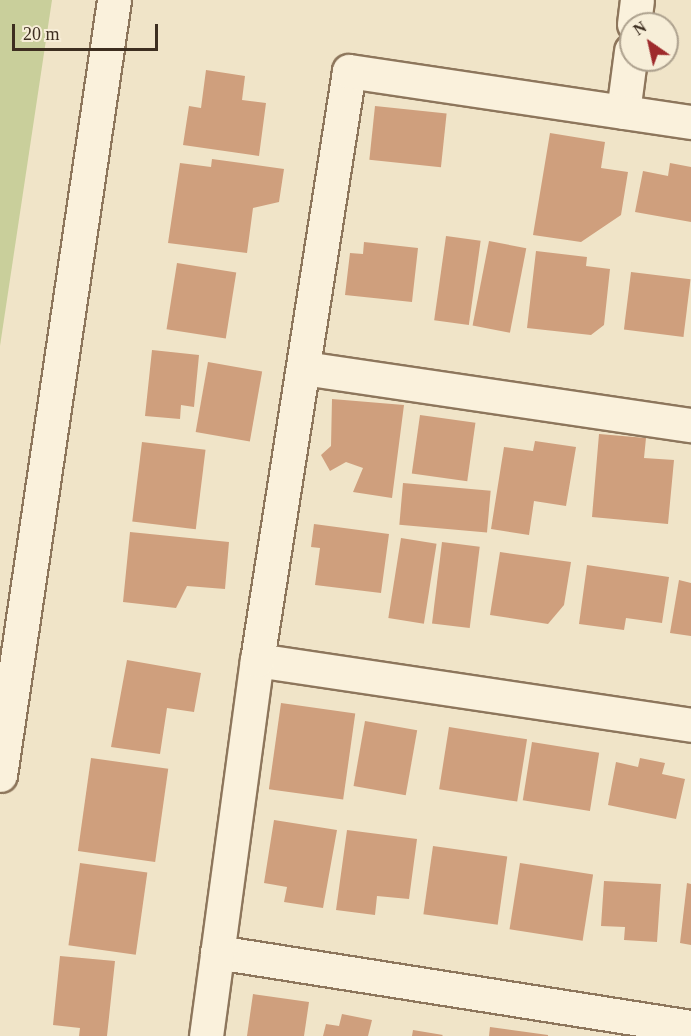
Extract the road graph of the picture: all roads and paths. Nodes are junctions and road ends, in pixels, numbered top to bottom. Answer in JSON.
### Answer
{"nodes":[{"id":1,"x":114,"y":0,"type":"edge"},
{"id":2,"x":628,"y":72,"type":"edge"},
{"id":3,"x":623,"y":112,"type":"junction"},
{"id":4,"x":691,"y":122,"type":"edge"},
{"id":5,"x":304,"y":368,"type":"junction"},
{"id":6,"x":691,"y":424,"type":"edge"},
{"id":7,"x":257,"y":660,"type":"junction"},
{"id":8,"x":691,"y":725,"type":"edge"},
{"id":9,"x":0,"y":776,"type":"edge"},
{"id":10,"x":218,"y":952,"type":"junction"},
{"id":11,"x":691,"y":1027,"type":"edge"},
{"id":12,"x":206,"y":1036,"type":"edge"}],
"edges":[{"from":1,"to":9,"type":"street"},
{"from":2,"to":3,"type":"street"},
{"from":3,"to":4,"type":"street"},
{"from":3,"to":5,"type":"street"},
{"from":5,"to":6,"type":"street"},
{"from":5,"to":7,"type":"street"},
{"from":7,"to":8,"type":"street"},
{"from":7,"to":10,"type":"street"},
{"from":10,"to":11,"type":"street"},
{"from":10,"to":12,"type":"street"}]}
